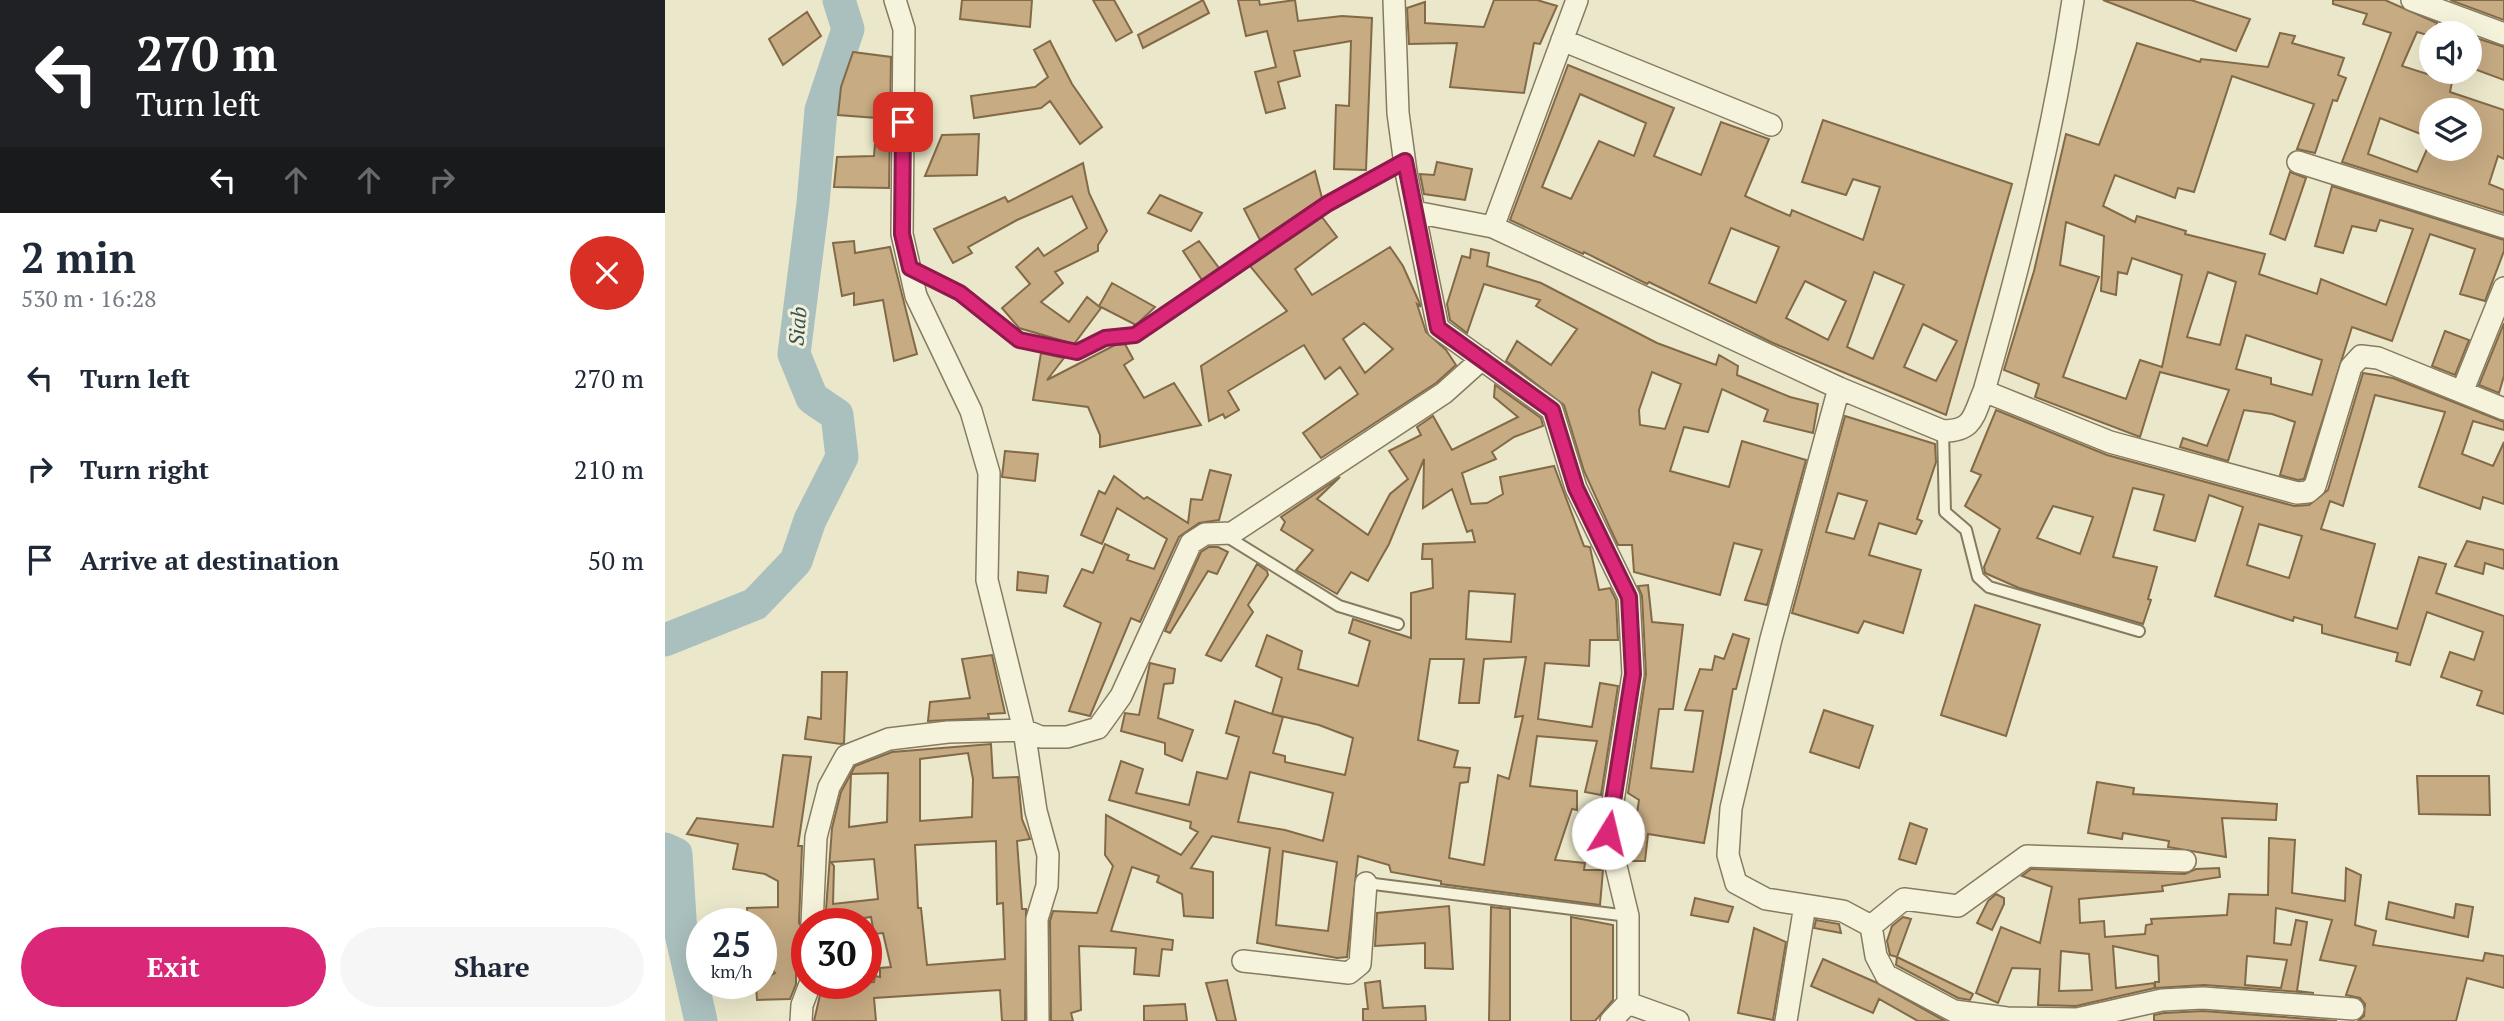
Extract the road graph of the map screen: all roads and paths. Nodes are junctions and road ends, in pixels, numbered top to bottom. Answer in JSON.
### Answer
{"nodes":[{"id":1,"x":895,"y":0,"type":"edge"},
{"id":2,"x":1394,"y":0,"type":"edge"},
{"id":3,"x":1577,"y":0,"type":"edge"},
{"id":4,"x":2073,"y":0,"type":"edge"},
{"id":5,"x":2412,"y":0,"type":"edge"},
{"id":6,"x":2504,"y":34,"type":"edge"},
{"id":7,"x":1562,"y":40,"type":"junction"},
{"id":8,"x":1771,"y":125,"type":"dead end"},
{"id":9,"x":1405,"y":161,"type":"junction"},
{"id":10,"x":2298,"y":162,"type":"dead end"},
{"id":11,"x":1415,"y":212,"type":"junction"},
{"id":12,"x":1493,"y":228,"type":"junction"},
{"id":13,"x":2504,"y":228,"type":"edge"},
{"id":14,"x":910,"y":268,"type":"junction"},
{"id":15,"x":2504,"y":288,"type":"edge"},
{"id":16,"x":1482,"y":359,"type":"junction"},
{"id":17,"x":1839,"y":387,"type":"junction"},
{"id":18,"x":1984,"y":391,"type":"junction"},
{"id":19,"x":2462,"y":392,"type":"junction"},
{"id":20,"x":2504,"y":409,"type":"edge"},
{"id":21,"x":1943,"y":432,"type":"junction"},
{"id":22,"x":1221,"y":533,"type":"junction"},
{"id":23,"x":1398,"y":624,"type":"dead end"},
{"id":24,"x":2139,"y":631,"type":"dead end"},
{"id":25,"x":1024,"y":730,"type":"junction"},
{"id":26,"x":2185,"y":860,"type":"dead end"},
{"id":27,"x":1366,"y":883,"type":"joint"},
{"id":28,"x":1805,"y":905,"type":"junction"},
{"id":29,"x":813,"y":908,"type":"edge"},
{"id":30,"x":1627,"y":916,"type":"junction"},
{"id":31,"x":1871,"y":926,"type":"junction"},
{"id":32,"x":1243,"y":961,"type":"dead end"},
{"id":33,"x":804,"y":999,"type":"edge"},
{"id":34,"x":1628,"y":1003,"type":"junction"},
{"id":35,"x":2353,"y":1010,"type":"dead end"},
{"id":36,"x":2077,"y":1020,"type":"edge"},
{"id":37,"x":801,"y":1021,"type":"edge"},
{"id":38,"x":1038,"y":1021,"type":"edge"},
{"id":39,"x":1611,"y":1021,"type":"edge"},
{"id":40,"x":1678,"y":1021,"type":"edge"},
{"id":41,"x":1786,"y":1021,"type":"edge"}],
"edges":[{"from":1,"to":14,"type":"street"},
{"from":2,"to":9,"type":"street"},
{"from":3,"to":7,"type":"street"},
{"from":4,"to":18,"type":"street"},
{"from":5,"to":6,"type":"street"},
{"from":7,"to":8,"type":"street"},
{"from":7,"to":12,"type":"street"},
{"from":9,"to":11,"type":"street"},
{"from":9,"to":14,"type":"lane"},
{"from":10,"to":13,"type":"street"},
{"from":11,"to":12,"type":"street"},
{"from":11,"to":16,"type":"street"},
{"from":12,"to":17,"type":"street"},
{"from":14,"to":25,"type":"street"},
{"from":15,"to":19,"type":"street"},
{"from":16,"to":22,"type":"street"},
{"from":16,"to":30,"type":"street"},
{"from":17,"to":21,"type":"street"},
{"from":17,"to":28,"type":"street"},
{"from":18,"to":19,"type":"street"},
{"from":18,"to":21,"type":"street"},
{"from":19,"to":20,"type":"street"},
{"from":21,"to":24,"type":"lane"},
{"from":22,"to":23,"type":"lane"},
{"from":22,"to":25,"type":"street"},
{"from":25,"to":29,"type":"street"},
{"from":25,"to":38,"type":"street"},
{"from":26,"to":31,"type":"street"},
{"from":27,"to":30,"type":"lane"},
{"from":27,"to":32,"type":"street"},
{"from":28,"to":31,"type":"street"},
{"from":28,"to":41,"type":"street"},
{"from":30,"to":34,"type":"street"},
{"from":31,"to":36,"type":"street"},
{"from":33,"to":37,"type":"street"},
{"from":34,"to":39,"type":"street"},
{"from":34,"to":40,"type":"street"},
{"from":35,"to":36,"type":"street"}]}
